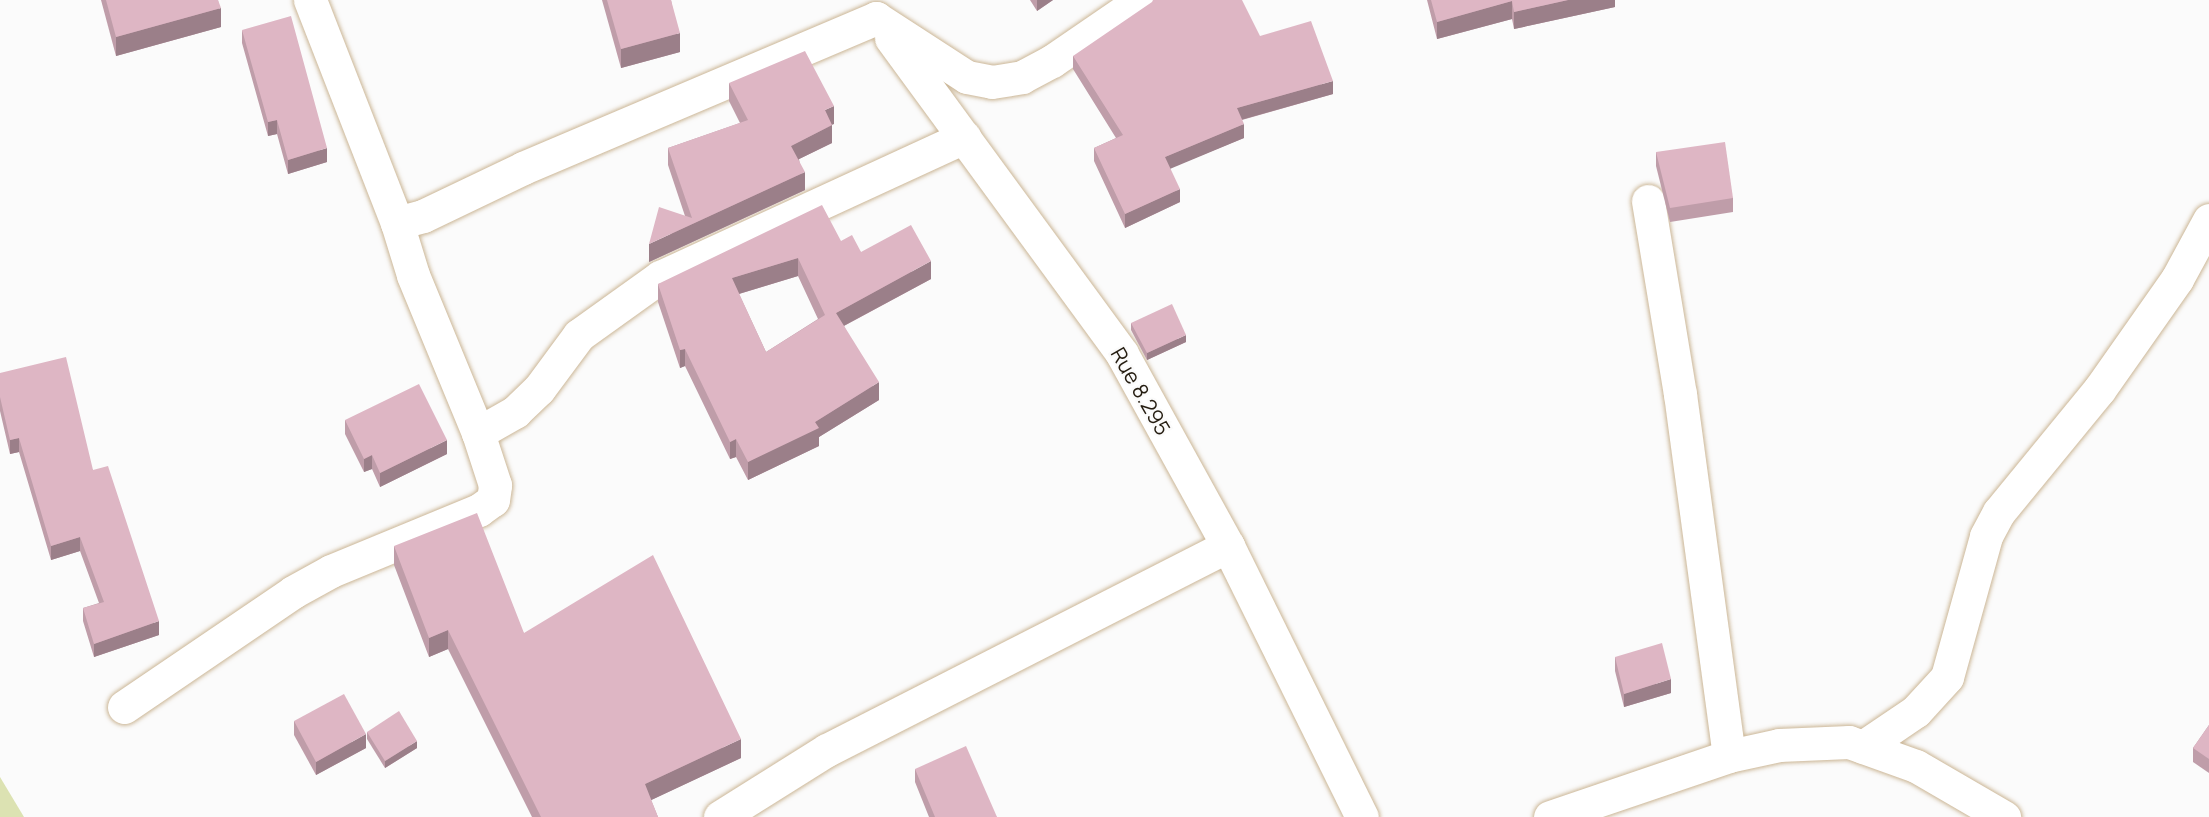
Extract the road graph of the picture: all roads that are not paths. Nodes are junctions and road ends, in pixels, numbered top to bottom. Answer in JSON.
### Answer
{"nodes":[{"id":1,"x":310,"y":0,"type":"edge"},
{"id":2,"x":1141,"y":0,"type":"edge"},
{"id":3,"x":870,"y":9,"type":"edge"},
{"id":4,"x":964,"y":137,"type":"junction"},
{"id":5,"x":1648,"y":201,"type":"dead end"},
{"id":6,"x":2209,"y":220,"type":"edge"},
{"id":7,"x":397,"y":223,"type":"junction"},
{"id":8,"x":478,"y":433,"type":"junction"},
{"id":9,"x":1228,"y":546,"type":"junction"},
{"id":10,"x":124,"y":707,"type":"dead end"},
{"id":11,"x":1863,"y":747,"type":"junction"},
{"id":12,"x":1729,"y":756,"type":"junction"},
{"id":13,"x":720,"y":817,"type":"edge"},
{"id":14,"x":1362,"y":817,"type":"edge"},
{"id":15,"x":1550,"y":817,"type":"edge"},
{"id":16,"x":2004,"y":817,"type":"edge"}],
"edges":[{"from":1,"to":7,"type":"street"},
{"from":2,"to":3,"type":"street"},
{"from":3,"to":4,"type":"street","name":"Rue 8.295"},
{"from":3,"to":7,"type":"street"},
{"from":4,"to":8,"type":"street"},
{"from":4,"to":9,"type":"street","name":"Rue 8.295"},
{"from":5,"to":12,"type":"street"},
{"from":6,"to":11,"type":"street"},
{"from":7,"to":8,"type":"street"},
{"from":8,"to":10,"type":"street"},
{"from":9,"to":13,"type":"street"},
{"from":9,"to":14,"type":"street","name":"Rue 8.295"},
{"from":11,"to":12,"type":"street"},
{"from":11,"to":16,"type":"street"},
{"from":12,"to":15,"type":"street"}]}
